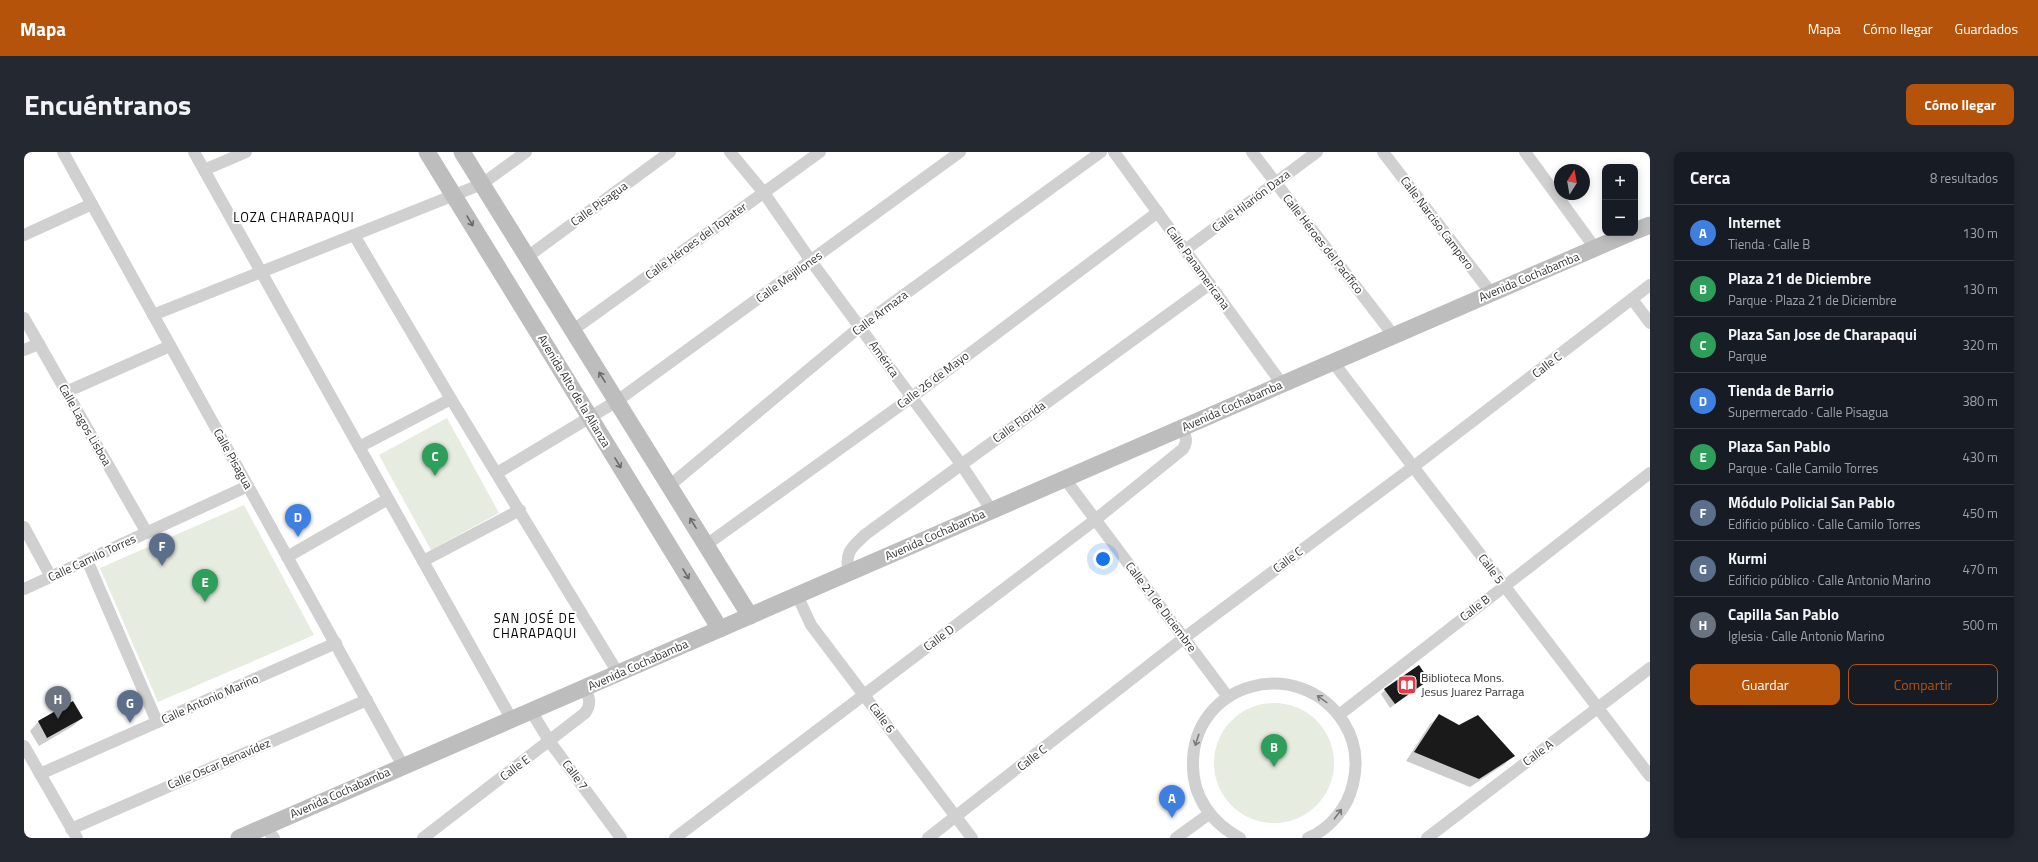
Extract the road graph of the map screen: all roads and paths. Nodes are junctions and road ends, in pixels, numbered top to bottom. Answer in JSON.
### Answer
{"nodes":[{"id":1,"x":63,"y":152,"type":"edge"},
{"id":2,"x":194,"y":152,"type":"edge"},
{"id":3,"x":246,"y":152,"type":"edge"},
{"id":4,"x":427,"y":152,"type":"edge"},
{"id":5,"x":462,"y":152,"type":"edge"},
{"id":6,"x":526,"y":152,"type":"edge"},
{"id":7,"x":670,"y":152,"type":"edge"},
{"id":8,"x":730,"y":152,"type":"edge"},
{"id":9,"x":820,"y":152,"type":"edge"},
{"id":10,"x":960,"y":152,"type":"edge"},
{"id":11,"x":1101,"y":152,"type":"edge"},
{"id":12,"x":1114,"y":152,"type":"edge"},
{"id":13,"x":1252,"y":152,"type":"edge"},
{"id":14,"x":1316,"y":152,"type":"edge"},
{"id":15,"x":1383,"y":152,"type":"edge"},
{"id":16,"x":1525,"y":152,"type":"edge"},
{"id":17,"x":204,"y":170,"type":"junction"},
{"id":18,"x":1276,"y":183,"type":"junction"},
{"id":19,"x":482,"y":184,"type":"junction"},
{"id":20,"x":764,"y":193,"type":"junction"},
{"id":21,"x":454,"y":195,"type":"junction"},
{"id":22,"x":92,"y":204,"type":"junction"},
{"id":23,"x":1158,"y":212,"type":"junction"},
{"id":24,"x":1650,"y":224,"type":"edge"},
{"id":25,"x":1638,"y":230,"type":"edge"},
{"id":26,"x":24,"y":235,"type":"edge"},
{"id":27,"x":354,"y":235,"type":"junction"},
{"id":28,"x":1623,"y":236,"type":"edge"},
{"id":29,"x":1596,"y":248,"type":"junction"},
{"id":30,"x":1185,"y":250,"type":"junction"},
{"id":31,"x":527,"y":257,"type":"junction"},
{"id":32,"x":811,"y":261,"type":"junction"},
{"id":33,"x":261,"y":272,"type":"junction"},
{"id":34,"x":1210,"y":284,"type":"junction"},
{"id":35,"x":1650,"y":285,"type":"edge"},
{"id":36,"x":1491,"y":293,"type":"junction"},
{"id":37,"x":1632,"y":300,"type":"junction"},
{"id":38,"x":153,"y":315,"type":"junction"},
{"id":39,"x":24,"y":318,"type":"edge"},
{"id":40,"x":1650,"y":323,"type":"edge"},
{"id":41,"x":861,"y":326,"type":"junction"},
{"id":42,"x":573,"y":330,"type":"junction"},
{"id":43,"x":1394,"y":336,"type":"junction"},
{"id":44,"x":39,"y":344,"type":"junction"},
{"id":45,"x":170,"y":346,"type":"junction"},
{"id":46,"x":24,"y":350,"type":"edge"},
{"id":47,"x":1333,"y":362,"type":"junction"},
{"id":48,"x":1282,"y":384,"type":"junction"},
{"id":49,"x":66,"y":392,"type":"junction"},
{"id":50,"x":912,"y":397,"type":"junction"},
{"id":51,"x":451,"y":399,"type":"junction"},
{"id":52,"x":617,"y":401,"type":"junction"},
{"id":53,"x":589,"y":416,"type":"junction"},
{"id":54,"x":1182,"y":428,"type":"junction"},
{"id":55,"x":359,"y":447,"type":"junction"},
{"id":56,"x":962,"y":464,"type":"junction"},
{"id":57,"x":1413,"y":468,"type":"junction"},
{"id":58,"x":497,"y":473,"type":"junction"},
{"id":59,"x":1650,"y":473,"type":"edge"},
{"id":60,"x":1065,"y":479,"type":"junction"},
{"id":61,"x":248,"y":486,"type":"junction"},
{"id":62,"x":669,"y":486,"type":"junction"},
{"id":63,"x":388,"y":499,"type":"junction"},
{"id":64,"x":520,"y":510,"type":"junction"},
{"id":65,"x":992,"y":511,"type":"junction"},
{"id":66,"x":1095,"y":520,"type":"junction"},
{"id":67,"x":24,"y":527,"type":"edge"},
{"id":68,"x":147,"y":532,"type":"junction"},
{"id":69,"x":706,"y":545,"type":"junction"},
{"id":70,"x":288,"y":557,"type":"junction"},
{"id":71,"x":87,"y":560,"type":"junction"},
{"id":72,"x":423,"y":562,"type":"junction"},
{"id":73,"x":849,"y":573,"type":"junction"},
{"id":74,"x":51,"y":577,"type":"junction"},
{"id":75,"x":1504,"y":586,"type":"junction"},
{"id":76,"x":24,"y":589,"type":"edge"},
{"id":77,"x":797,"y":595,"type":"junction"},
{"id":78,"x":750,"y":616,"type":"junction"},
{"id":79,"x":720,"y":629,"type":"junction"},
{"id":80,"x":1184,"y":638,"type":"junction"},
{"id":81,"x":336,"y":643,"type":"junction"},
{"id":82,"x":1650,"y":668,"type":"edge"},
{"id":83,"x":618,"y":673,"type":"junction"},
{"id":84,"x":586,"y":688,"type":"junction"},
{"id":85,"x":864,"y":695,"type":"junction"},
{"id":86,"x":1228,"y":697,"type":"junction"},
{"id":87,"x":367,"y":700,"type":"junction"},
{"id":88,"x":1597,"y":708,"type":"junction"},
{"id":89,"x":531,"y":711,"type":"junction"},
{"id":90,"x":1339,"y":715,"type":"junction"},
{"id":91,"x":512,"y":720,"type":"junction"},
{"id":92,"x":157,"y":722,"type":"junction"},
{"id":93,"x":550,"y":742,"type":"junction"},
{"id":94,"x":24,"y":746,"type":"edge"},
{"id":95,"x":403,"y":766,"type":"junction"},
{"id":96,"x":40,"y":774,"type":"junction"},
{"id":97,"x":1650,"y":776,"type":"edge"},
{"id":98,"x":1209,"y":814,"type":"junction"},
{"id":99,"x":957,"y":817,"type":"junction"},
{"id":100,"x":270,"y":832,"type":"edge"},
{"id":101,"x":74,"y":833,"type":"edge"},
{"id":102,"x":1327,"y":833,"type":"edge"},
{"id":103,"x":239,"y":838,"type":"edge"},
{"id":104,"x":423,"y":838,"type":"edge"},
{"id":105,"x":621,"y":838,"type":"edge"},
{"id":106,"x":675,"y":838,"type":"edge"},
{"id":107,"x":928,"y":838,"type":"edge"},
{"id":108,"x":972,"y":838,"type":"edge"},
{"id":109,"x":1176,"y":838,"type":"edge"},
{"id":110,"x":1240,"y":838,"type":"edge"},
{"id":111,"x":1308,"y":838,"type":"edge"},
{"id":112,"x":1427,"y":838,"type":"edge"}],
"edges":[{"from":1,"to":22,"type":"street","name":"Calle Pisagua"},
{"from":2,"to":17,"type":"street"},
{"from":3,"to":17,"type":"street"},
{"from":4,"to":21,"type":"street","name":"Avenida Alto de la Alianza"},
{"from":5,"to":19,"type":"street"},
{"from":6,"to":19,"type":"street"},
{"from":7,"to":31,"type":"street","name":"Calle Pisagua"},
{"from":8,"to":20,"type":"street","name":"América"},
{"from":9,"to":20,"type":"street","name":"Calle Héroes del Topater"},
{"from":10,"to":32,"type":"street","name":"Calle Mejillones"},
{"from":11,"to":41,"type":"street","name":"Calle Armaza"},
{"from":12,"to":23,"type":"street","name":"Calle Panamericana"},
{"from":13,"to":18,"type":"street","name":"Calle Héroes del Pacífico"},
{"from":14,"to":18,"type":"street","name":"Calle Hilarión Daza"},
{"from":15,"to":36,"type":"street","name":"Calle Narciso Campero"},
{"from":16,"to":29,"type":"street"},
{"from":17,"to":33,"type":"street"},
{"from":18,"to":30,"type":"street","name":"Calle Hilarión Daza"},
{"from":18,"to":43,"type":"street","name":"Calle Héroes del Pacífico"},
{"from":19,"to":21,"type":"street"},
{"from":19,"to":31,"type":"street"},
{"from":20,"to":32,"type":"street","name":"América"},
{"from":20,"to":42,"type":"street","name":"Calle Héroes del Topater"},
{"from":21,"to":27,"type":"street"},
{"from":21,"to":53,"type":"street","name":"Avenida Alto de la Alianza","one_way":true},
{"from":22,"to":26,"type":"street"},
{"from":22,"to":38,"type":"street","name":"Calle Pisagua"},
{"from":23,"to":30,"type":"street","name":"Calle Panamericana"},
{"from":23,"to":50,"type":"street","name":"Calle 26 de Mayo"},
{"from":24,"to":25,"type":"street"},
{"from":27,"to":33,"type":"street"},
{"from":27,"to":51,"type":"street"},
{"from":28,"to":29,"type":"street","name":"Avenida Cochabamba"},
{"from":29,"to":36,"type":"street","name":"Avenida Cochabamba"},
{"from":30,"to":34,"type":"street","name":"Calle Panamericana"},
{"from":31,"to":42,"type":"street"},
{"from":32,"to":41,"type":"street","name":"América"},
{"from":32,"to":52,"type":"street","name":"Calle Mejillones"},
{"from":33,"to":38,"type":"street"},
{"from":33,"to":55,"type":"street"},
{"from":34,"to":48,"type":"street","name":"Calle Panamericana"},
{"from":34,"to":56,"type":"street","name":"Calle Florida"},
{"from":35,"to":37,"type":"street","name":"Calle C"},
{"from":36,"to":43,"type":"street","name":"Avenida Cochabamba"},
{"from":37,"to":40,"type":"street"},
{"from":37,"to":57,"type":"street","name":"Calle C"},
{"from":38,"to":45,"type":"street","name":"Calle Pisagua"},
{"from":39,"to":44,"type":"street","name":"Calle Lagos Lisboa"},
{"from":41,"to":50,"type":"street","name":"América"},
{"from":41,"to":62,"type":"street","name":"Calle Armaza"},
{"from":52,"to":42,"type":"street","one_way":true},
{"from":43,"to":47,"type":"street","name":"Avenida Cochabamba"},
{"from":44,"to":46,"type":"street"},
{"from":44,"to":49,"type":"street","name":"Calle Lagos Lisboa"},
{"from":45,"to":49,"type":"street"},
{"from":45,"to":61,"type":"street","name":"Calle Pisagua"},
{"from":47,"to":48,"type":"street","name":"Avenida Cochabamba"},
{"from":47,"to":57,"type":"street","name":"Calle 5"},
{"from":48,"to":54,"type":"street","name":"Avenida Cochabamba"},
{"from":49,"to":68,"type":"street","name":"Calle Lagos Lisboa"},
{"from":50,"to":56,"type":"street","name":"América"},
{"from":50,"to":69,"type":"street","name":"Calle 26 de Mayo"},
{"from":51,"to":55,"type":"street"},
{"from":51,"to":58,"type":"street"},
{"from":52,"to":53,"type":"street","name":"Calle Mejillones"},
{"from":52,"to":62,"type":"street"},
{"from":53,"to":58,"type":"street","name":"Calle Mejillones"},
{"from":53,"to":79,"type":"street","name":"Avenida Alto de la Alianza","one_way":true},
{"from":54,"to":60,"type":"street","name":"Avenida Cochabamba"},
{"from":54,"to":66,"type":"street","name":"Calle D"},
{"from":55,"to":63,"type":"street"},
{"from":56,"to":65,"type":"street","name":"América"},
{"from":56,"to":73,"type":"street","name":"Calle Florida"},
{"from":57,"to":75,"type":"street","name":"Calle 5"},
{"from":57,"to":80,"type":"street","name":"Calle C"},
{"from":58,"to":64,"type":"street"},
{"from":59,"to":75,"type":"street","name":"Calle B"},
{"from":60,"to":65,"type":"street","name":"Avenida Cochabamba"},
{"from":60,"to":66,"type":"street","name":"Calle 21 de Diciembre"},
{"from":61,"to":68,"type":"street","name":"Calle Camilo Torres"},
{"from":61,"to":70,"type":"street","name":"Calle Pisagua"},
{"from":69,"to":62,"type":"street","one_way":true},
{"from":63,"to":70,"type":"street"},
{"from":63,"to":72,"type":"street"},
{"from":64,"to":72,"type":"street"},
{"from":64,"to":83,"type":"street"},
{"from":65,"to":73,"type":"street","name":"Avenida Cochabamba"},
{"from":66,"to":80,"type":"street","name":"Calle 21 de Diciembre"},
{"from":66,"to":85,"type":"street","name":"Calle D"},
{"from":67,"to":74,"type":"street"},
{"from":68,"to":71,"type":"street","name":"Calle Camilo Torres"},
{"from":69,"to":78,"type":"street"},
{"from":70,"to":81,"type":"street","name":"Calle Pisagua"},
{"from":71,"to":74,"type":"street","name":"Calle Camilo Torres"},
{"from":71,"to":92,"type":"street"},
{"from":72,"to":91,"type":"street"},
{"from":73,"to":77,"type":"street","name":"Avenida Cochabamba"},
{"from":74,"to":76,"type":"street","name":"Calle Camilo Torres"},
{"from":75,"to":88,"type":"street","name":"Calle 5"},
{"from":75,"to":90,"type":"street","name":"Calle B"},
{"from":77,"to":78,"type":"street","name":"Avenida Cochabamba"},
{"from":77,"to":85,"type":"street","name":"Calle 6"},
{"from":78,"to":79,"type":"street","name":"Avenida Cochabamba"},
{"from":79,"to":83,"type":"street","name":"Avenida Cochabamba"},
{"from":80,"to":86,"type":"street","name":"Calle 21 de Diciembre"},
{"from":80,"to":99,"type":"street","name":"Calle C"},
{"from":81,"to":87,"type":"street","name":"Calle Pisagua"},
{"from":81,"to":92,"type":"street","name":"Calle Antonio Marino"},
{"from":82,"to":88,"type":"street","name":"Calle A"},
{"from":83,"to":84,"type":"street","name":"Avenida Cochabamba"},
{"from":84,"to":89,"type":"street","name":"Avenida Cochabamba"},
{"from":84,"to":93,"type":"street","name":"Calle E"},
{"from":85,"to":99,"type":"street","name":"Calle 6"},
{"from":85,"to":106,"type":"street","name":"Calle D"},
{"from":90,"to":86,"type":"street","one_way":true},
{"from":86,"to":98,"type":"street","one_way":true},
{"from":87,"to":95,"type":"street","name":"Calle Pisagua"},
{"from":87,"to":101,"type":"street","name":"Calle Oscar Benavídez"},
{"from":88,"to":97,"type":"street","name":"Calle 5"},
{"from":88,"to":112,"type":"street","name":"Calle A"},
{"from":89,"to":91,"type":"street","name":"Avenida Cochabamba"},
{"from":89,"to":93,"type":"street","name":"Calle 7"},
{"from":102,"to":90,"type":"street","one_way":true},
{"from":91,"to":95,"type":"street","name":"Avenida Cochabamba"},
{"from":92,"to":96,"type":"street","name":"Calle Antonio Marino"},
{"from":93,"to":104,"type":"street","name":"Calle E"},
{"from":93,"to":105,"type":"street","name":"Calle 7"},
{"from":94,"to":96,"type":"street"},
{"from":95,"to":100,"type":"street","name":"Avenida Cochabamba"},
{"from":96,"to":101,"type":"street"},
{"from":98,"to":109,"type":"street"},
{"from":98,"to":110,"type":"street"},
{"from":99,"to":107,"type":"street","name":"Calle C"},
{"from":99,"to":108,"type":"street","name":"Calle 6"},
{"from":100,"to":103,"type":"street","name":"Avenida Cochabamba"},
{"from":102,"to":111,"type":"street"}]}
